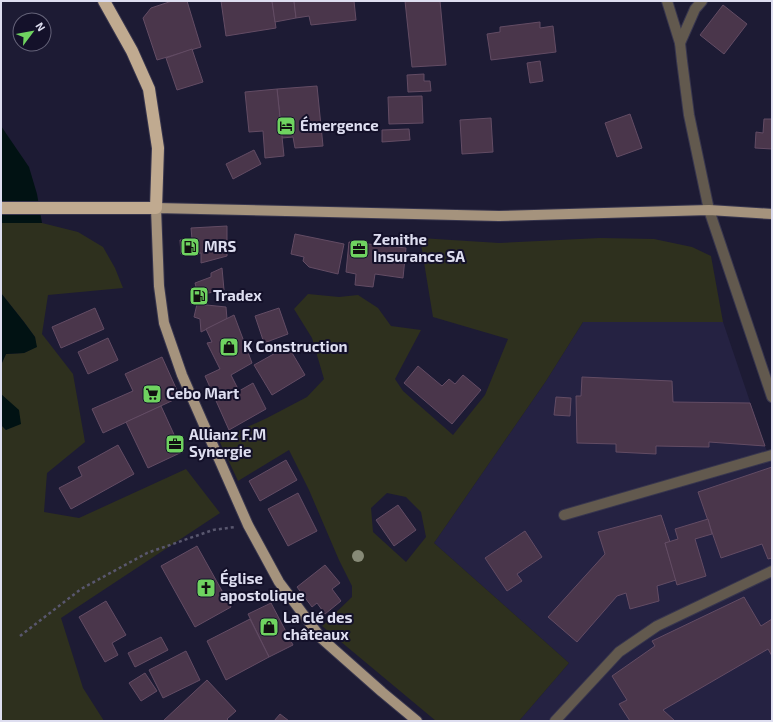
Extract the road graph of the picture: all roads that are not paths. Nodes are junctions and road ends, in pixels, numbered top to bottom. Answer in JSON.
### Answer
{"nodes":[{"id":1,"x":104,"y":1,"type":"edge"},
{"id":2,"x":667,"y":1,"type":"edge"},
{"id":3,"x":702,"y":1,"type":"edge"},
{"id":4,"x":680,"y":43,"type":"junction"},
{"id":5,"x":1,"y":208,"type":"edge"},
{"id":6,"x":156,"y":208,"type":"junction"},
{"id":7,"x":709,"y":210,"type":"junction"},
{"id":8,"x":772,"y":214,"type":"edge"},
{"id":9,"x":772,"y":397,"type":"edge"},
{"id":10,"x":772,"y":455,"type":"edge"},
{"id":11,"x":564,"y":515,"type":"dead end"},
{"id":12,"x":772,"y":571,"type":"edge"},
{"id":13,"x":417,"y":721,"type":"edge"},
{"id":14,"x":556,"y":721,"type":"edge"}],
"edges":[{"from":1,"to":6,"type":"highway"},
{"from":2,"to":4,"type":"street"},
{"from":3,"to":4,"type":"street"},
{"from":4,"to":7,"type":"street"},
{"from":5,"to":6,"type":"highway"},
{"from":6,"to":7,"type":"main road"},
{"from":6,"to":13,"type":"main road"},
{"from":7,"to":8,"type":"main road"},
{"from":7,"to":9,"type":"street"},
{"from":10,"to":11,"type":"street"},
{"from":12,"to":14,"type":"street"}]}
